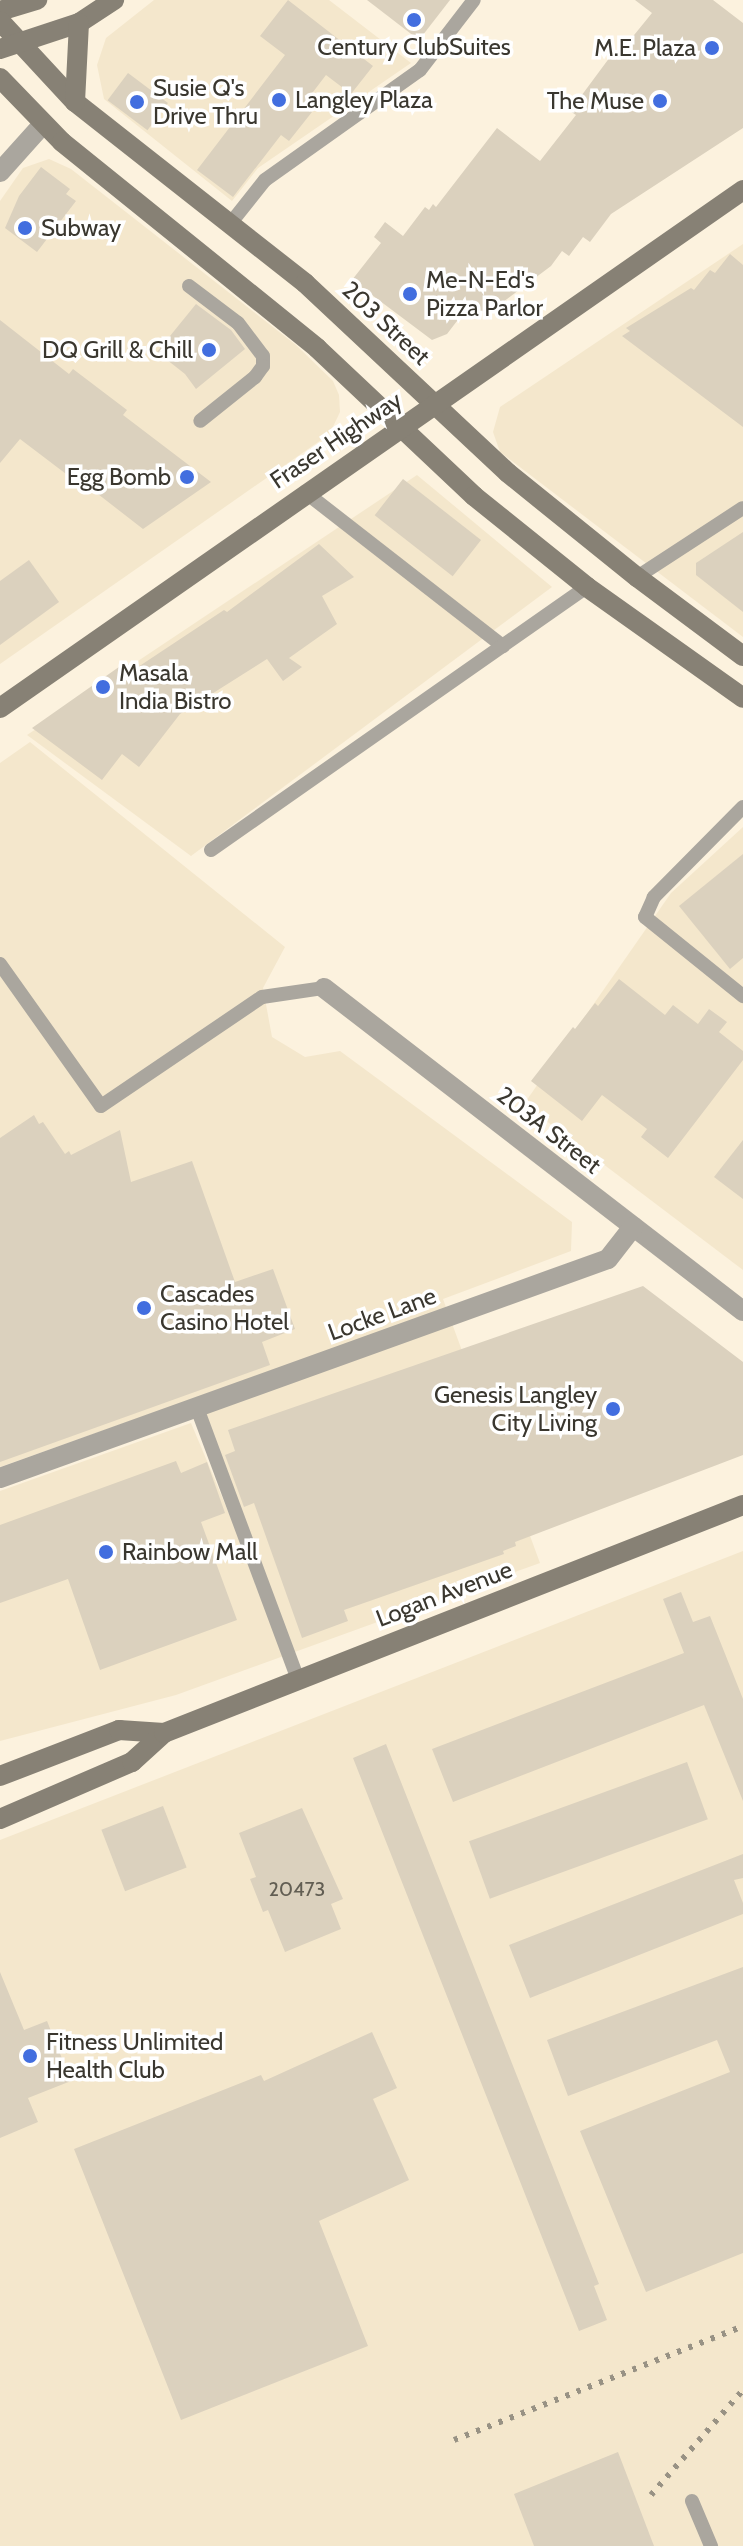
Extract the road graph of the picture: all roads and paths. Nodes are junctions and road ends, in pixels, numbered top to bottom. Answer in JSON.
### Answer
{"nodes":[{"id":1,"x":37,"y":0,"type":"edge"},
{"id":2,"x":114,"y":0,"type":"edge"},
{"id":3,"x":474,"y":0,"type":"edge"},
{"id":4,"x":0,"y":11,"type":"edge"},
{"id":5,"x":0,"y":21,"type":"edge"},
{"id":6,"x":79,"y":23,"type":"junction"},
{"id":7,"x":21,"y":44,"type":"junction"},
{"id":8,"x":0,"y":49,"type":"edge"},
{"id":9,"x":0,"y":78,"type":"edge"},
{"id":10,"x":75,"y":102,"type":"junction"},
{"id":11,"x":43,"y":124,"type":"junction"},
{"id":12,"x":0,"y":172,"type":"edge"},
{"id":13,"x":743,"y":190,"type":"edge"},
{"id":14,"x":230,"y":224,"type":"junction"},
{"id":15,"x":189,"y":286,"type":"dead end"},
{"id":16,"x":435,"y":405,"type":"junction"},
{"id":17,"x":200,"y":421,"type":"dead end"},
{"id":18,"x":401,"y":426,"type":"junction"},
{"id":19,"x":305,"y":492,"type":"junction"},
{"id":20,"x":743,"y":508,"type":"edge"},
{"id":21,"x":637,"y":577,"type":"junction"},
{"id":22,"x":587,"y":587,"type":"junction"},
{"id":23,"x":503,"y":646,"type":"junction"},
{"id":24,"x":741,"y":651,"type":"edge"},
{"id":25,"x":743,"y":698,"type":"edge"},
{"id":26,"x":0,"y":708,"type":"edge"},
{"id":27,"x":743,"y":807,"type":"edge"},
{"id":28,"x":211,"y":850,"type":"dead end"},
{"id":29,"x":0,"y":964,"type":"edge"},
{"id":30,"x":324,"y":988,"type":"joint"},
{"id":31,"x":743,"y":996,"type":"edge"},
{"id":32,"x":633,"y":1227,"type":"junction"},
{"id":33,"x":743,"y":1311,"type":"edge"},
{"id":34,"x":197,"y":1408,"type":"junction"},
{"id":35,"x":0,"y":1478,"type":"edge"},
{"id":36,"x":743,"y":1505,"type":"edge"},
{"id":37,"x":298,"y":1680,"type":"junction"},
{"id":38,"x":164,"y":1733,"type":"junction"},
{"id":39,"x":0,"y":1776,"type":"edge"},
{"id":40,"x":0,"y":1819,"type":"edge"},
{"id":41,"x":692,"y":2501,"type":"dead end"},
{"id":42,"x":711,"y":2546,"type":"edge"}],
"edges":[{"from":1,"to":4,"type":"main road"},
{"from":2,"to":6,"type":"main road"},
{"from":3,"to":14,"type":"lane"},
{"from":5,"to":7,"type":"main road","name":"203 Street"},
{"from":6,"to":7,"type":"main road"},
{"from":6,"to":10,"type":"main road"},
{"from":7,"to":8,"type":"main road"},
{"from":7,"to":10,"type":"main road","name":"203 Street"},
{"from":9,"to":11,"type":"main road"},
{"from":10,"to":14,"type":"main road","name":"203 Street"},
{"from":11,"to":12,"type":"street"},
{"from":11,"to":18,"type":"main road"},
{"from":13,"to":16,"type":"main road","name":"Fraser Highway"},
{"from":14,"to":16,"type":"main road","name":"203 Street"},
{"from":15,"to":17,"type":"lane"},
{"from":16,"to":18,"type":"main road","name":"Fraser Highway"},
{"from":16,"to":21,"type":"main road","name":"203 Street"},
{"from":18,"to":19,"type":"main road","name":"Fraser Highway"},
{"from":18,"to":22,"type":"main road"},
{"from":19,"to":23,"type":"lane"},
{"from":19,"to":26,"type":"main road","name":"Fraser Highway"},
{"from":20,"to":21,"type":"lane"},
{"from":21,"to":24,"type":"main road","name":"203 Street"},
{"from":22,"to":23,"type":"lane"},
{"from":22,"to":25,"type":"main road"},
{"from":23,"to":28,"type":"lane"},
{"from":27,"to":31,"type":"lane"},
{"from":29,"to":30,"type":"lane"},
{"from":30,"to":32,"type":"street","name":"203A Street"},
{"from":32,"to":33,"type":"street","name":"203A Street"},
{"from":32,"to":34,"type":"street","name":"Locke Lane"},
{"from":34,"to":35,"type":"street","name":"Locke Lane"},
{"from":34,"to":37,"type":"lane"},
{"from":36,"to":37,"type":"main road","name":"Logan Avenue"},
{"from":37,"to":38,"type":"main road","name":"Logan Avenue"},
{"from":38,"to":39,"type":"main road","name":"Logan Avenue"},
{"from":38,"to":40,"type":"main road","name":"Logan Avenue"},
{"from":41,"to":42,"type":"lane"}]}
